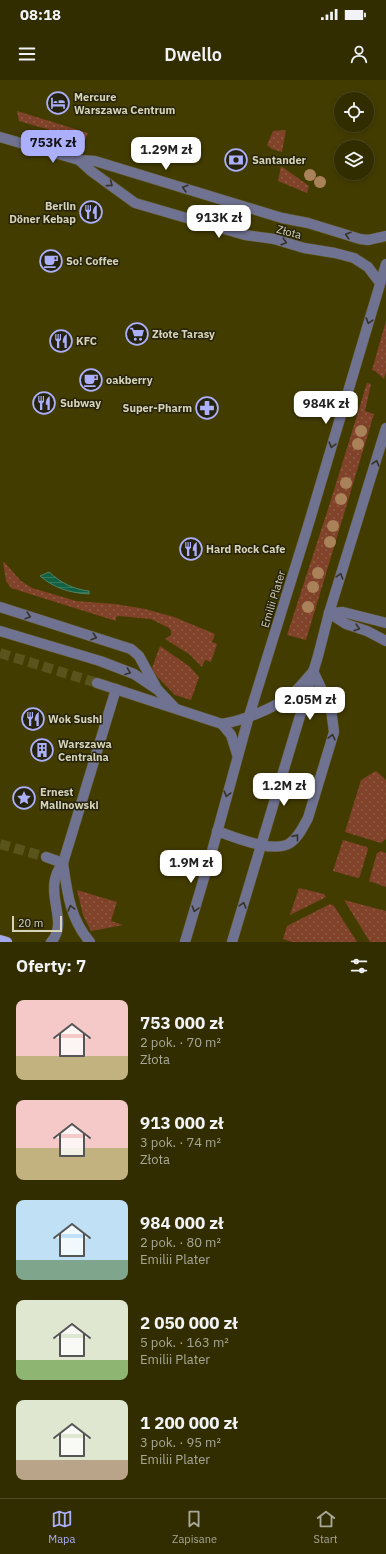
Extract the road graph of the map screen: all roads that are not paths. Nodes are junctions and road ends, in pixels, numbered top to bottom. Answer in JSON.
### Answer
{"nodes":[{"id":1,"x":0,"y":137,"type":"edge"},
{"id":2,"x":79,"y":160,"type":"junction"},
{"id":3,"x":386,"y":236,"type":"edge"},
{"id":4,"x":386,"y":264,"type":"edge"},
{"id":5,"x":380,"y":283,"type":"junction"},
{"id":6,"x":386,"y":428,"type":"edge"},
{"id":7,"x":0,"y":607,"type":"edge"},
{"id":8,"x":329,"y":613,"type":"junction"},
{"id":9,"x":386,"y":623,"type":"edge"},
{"id":10,"x":0,"y":631,"type":"edge"},
{"id":11,"x":386,"y":641,"type":"edge"},
{"id":12,"x":313,"y":671,"type":"junction"},
{"id":13,"x":98,"y":683,"type":"tunnel mouth"},
{"id":14,"x":116,"y":689,"type":"junction"},
{"id":15,"x":158,"y":690,"type":"junction"},
{"id":16,"x":178,"y":710,"type":"junction"},
{"id":17,"x":249,"y":716,"type":"junction"},
{"id":18,"x":222,"y":724,"type":"junction"},
{"id":19,"x":237,"y":756,"type":"junction"},
{"id":20,"x":217,"y":831,"type":"junction"},
{"id":21,"x":261,"y":845,"type":"junction"},
{"id":22,"x":46,"y":857,"type":"tunnel mouth"},
{"id":23,"x":64,"y":863,"type":"junction"},
{"id":24,"x":0,"y":940,"type":"edge"},
{"id":25,"x":7,"y":942,"type":"edge"},
{"id":26,"x":51,"y":942,"type":"edge"},
{"id":27,"x":90,"y":942,"type":"edge"},
{"id":28,"x":185,"y":942,"type":"edge"},
{"id":29,"x":232,"y":942,"type":"edge"}],
"edges":[{"from":1,"to":2,"type":"street","name":"Złota"},
{"from":3,"to":2,"type":"street","name":"Złota","one_way":true},
{"from":2,"to":5,"type":"street","name":"Złota","one_way":true},
{"from":4,"to":5,"type":"street","name":"Emilii Plater"},
{"from":5,"to":17,"type":"street","name":"Emilii Plater","one_way":true},
{"from":8,"to":6,"type":"street","one_way":true},
{"from":7,"to":15,"type":"street","one_way":true},
{"from":8,"to":9,"type":"street"},
{"from":8,"to":11,"type":"street","one_way":true},
{"from":8,"to":12,"type":"street"},
{"from":10,"to":15,"type":"street","one_way":true},
{"from":12,"to":17,"type":"street"},
{"from":12,"to":21,"type":"street"},
{"from":21,"to":12,"type":"street","one_way":true},
{"from":13,"to":14,"type":"street"},
{"from":14,"to":16,"type":"street"},
{"from":14,"to":23,"type":"street"},
{"from":15,"to":16,"type":"street"},
{"from":16,"to":18,"type":"street"},
{"from":17,"to":18,"type":"street"},
{"from":17,"to":19,"type":"street","name":"Emilii Plater"},
{"from":18,"to":19,"type":"street"},
{"from":19,"to":20,"type":"street","name":"Emilii Plater","one_way":true},
{"from":20,"to":21,"type":"street"},
{"from":20,"to":28,"type":"street","name":"Emilii Plater","one_way":true},
{"from":29,"to":21,"type":"street","one_way":true},
{"from":22,"to":23,"type":"street"},
{"from":23,"to":26,"type":"street"},
{"from":27,"to":23,"type":"street","one_way":true},
{"from":24,"to":25,"type":"main road"}]}
